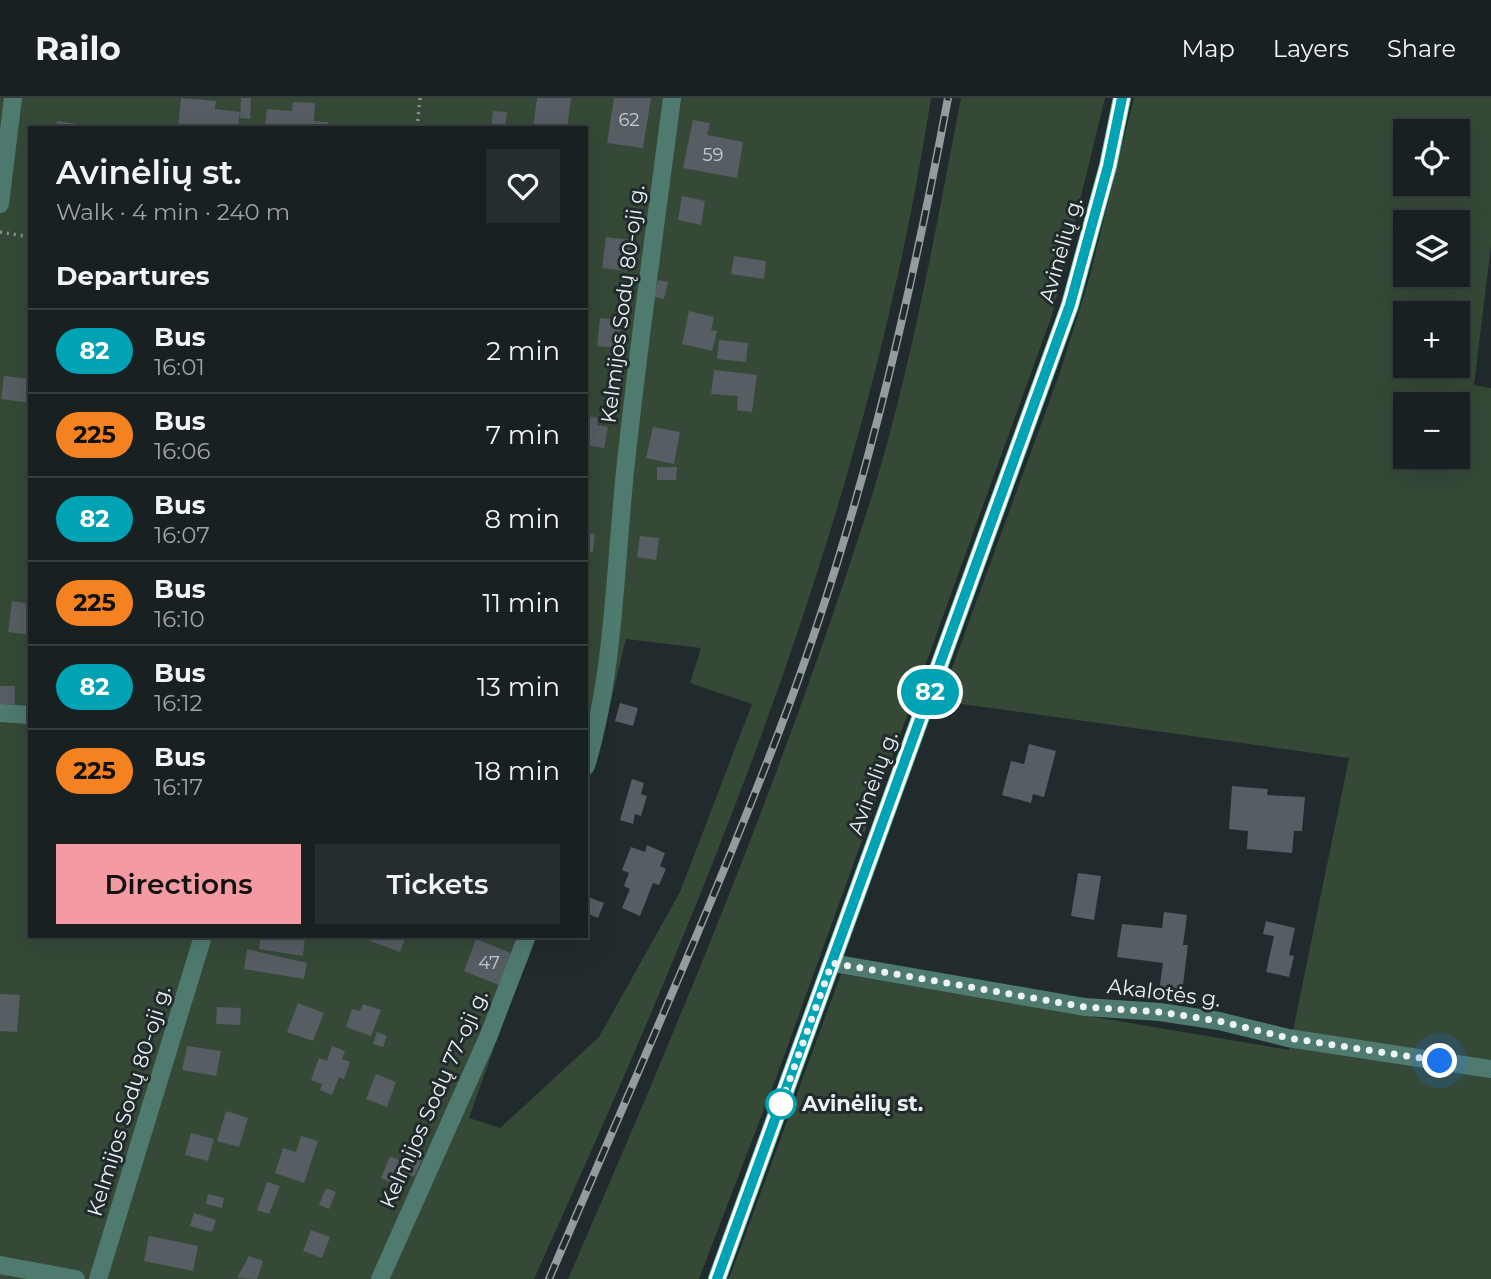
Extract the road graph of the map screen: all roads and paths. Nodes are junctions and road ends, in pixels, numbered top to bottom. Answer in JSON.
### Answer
{"nodes":[{"id":1,"x":13,"y":98,"type":"edge"},
{"id":2,"x":420,"y":98,"type":"edge"},
{"id":3,"x":672,"y":98,"type":"edge"},
{"id":4,"x":1122,"y":98,"type":"edge"},
{"id":5,"x":416,"y":126,"type":"edge"},
{"id":6,"x":0,"y":204,"type":"edge"},
{"id":7,"x":0,"y":232,"type":"edge"},
{"id":8,"x":28,"y":237,"type":"edge"},
{"id":9,"x":0,"y":713,"type":"edge"},
{"id":10,"x":28,"y":715,"type":"edge"},
{"id":11,"x":588,"y":759,"type":"edge"},
{"id":12,"x":202,"y":938,"type":"edge"},
{"id":13,"x":526,"y":938,"type":"edge"},
{"id":14,"x":832,"y":963,"type":"junction"},
{"id":15,"x":1491,"y":1069,"type":"edge"},
{"id":16,"x":0,"y":1265,"type":"edge"},
{"id":17,"x":76,"y":1279,"type":"edge"},
{"id":18,"x":99,"y":1279,"type":"edge"},
{"id":19,"x":380,"y":1279,"type":"edge"},
{"id":20,"x":717,"y":1279,"type":"edge"}],
"edges":[{"from":1,"to":6,"type":"street"},
{"from":2,"to":5,"type":"path"},
{"from":3,"to":11,"type":"street","name":"Kelmijos Sodų 80-oji g."},
{"from":4,"to":14,"type":"main road","name":"Avinėlių g."},
{"from":7,"to":8,"type":"path"},
{"from":9,"to":10,"type":"street"},
{"from":12,"to":18,"type":"street","name":"Kelmijos Sodų 80-oji g."},
{"from":13,"to":19,"type":"street","name":"Kelmijos Sodų 77-oji g."},
{"from":14,"to":15,"type":"street","name":"Akalotės g."},
{"from":14,"to":20,"type":"main road","name":"Avinėlių g."},
{"from":16,"to":17,"type":"street"}]}
